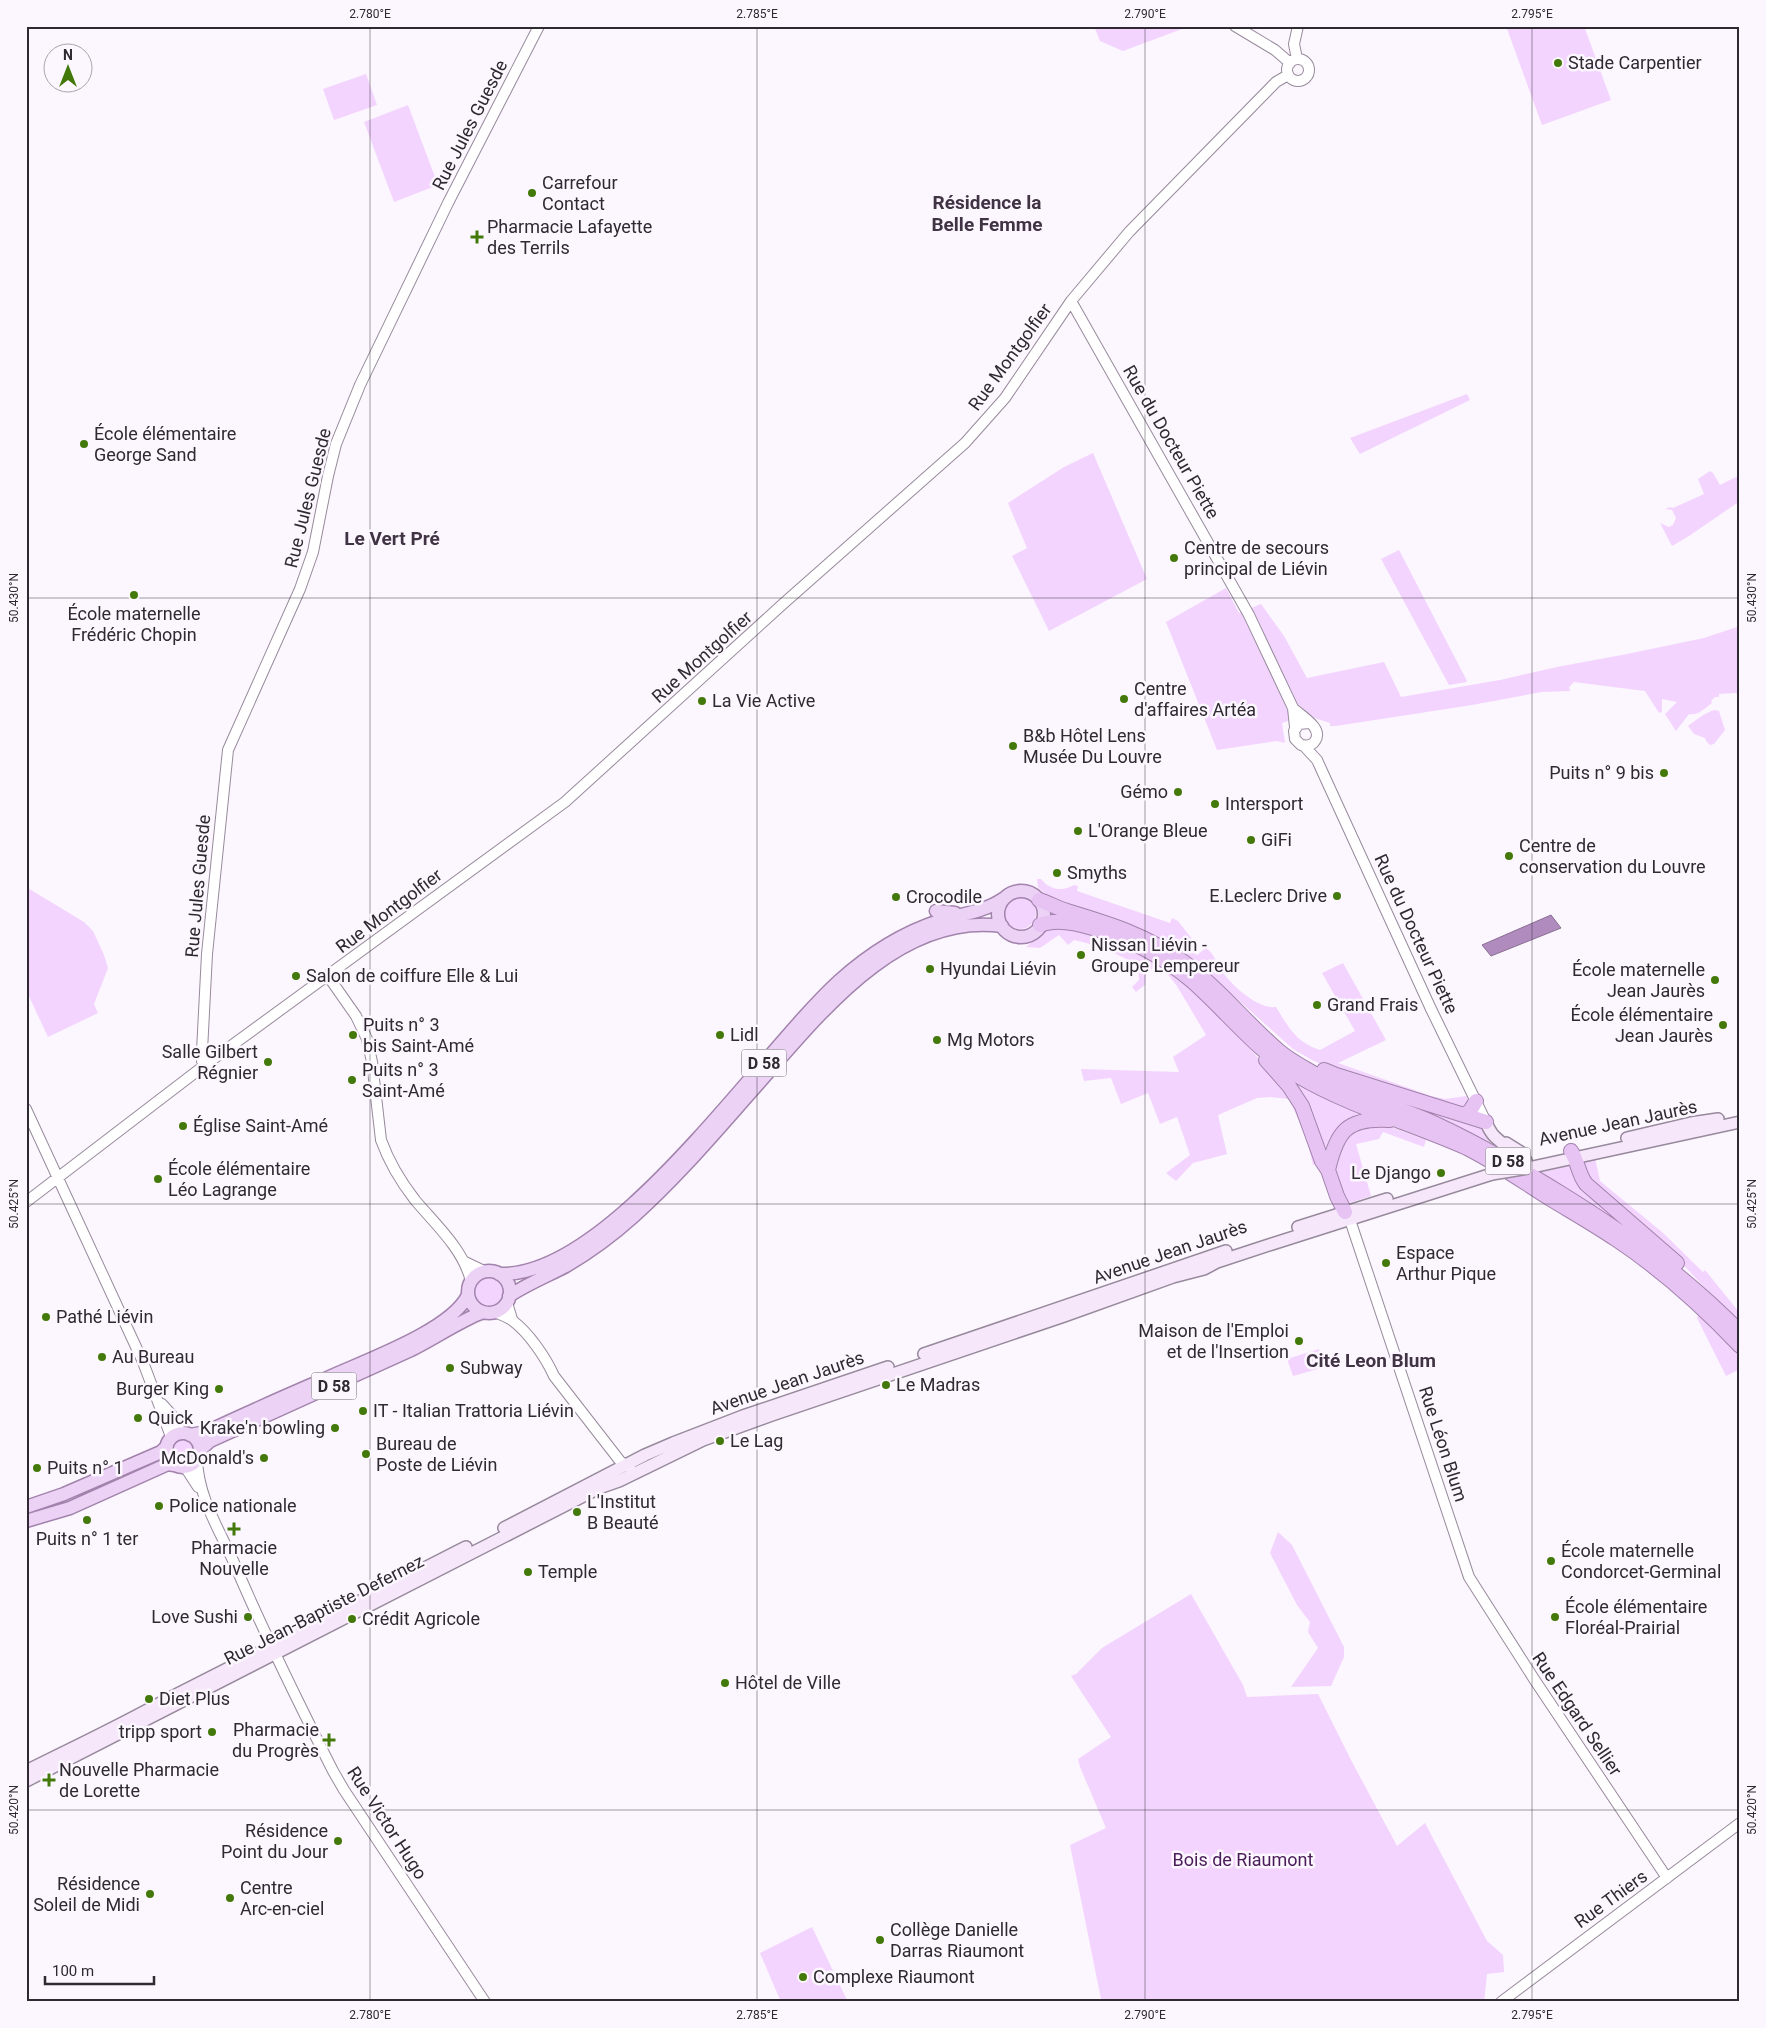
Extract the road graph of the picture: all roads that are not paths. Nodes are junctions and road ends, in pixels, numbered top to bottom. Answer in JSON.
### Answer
{"nodes":[{"id":1,"x":539,"y":26,"type":"edge"},
{"id":2,"x":1235,"y":26,"type":"edge"},
{"id":3,"x":1298,"y":26,"type":"edge"},
{"id":4,"x":1294,"y":44,"type":"junction"},
{"id":5,"x":1278,"y":52,"type":"junction"},
{"id":6,"x":1293,"y":61,"type":"junction"},
{"id":7,"x":1288,"y":75,"type":"junction"},
{"id":8,"x":1071,"y":301,"type":"junction"},
{"id":9,"x":1293,"y":708,"type":"junction"},
{"id":10,"x":1309,"y":722,"type":"junction"},
{"id":11,"x":1296,"y":727,"type":"junction"},
{"id":12,"x":1314,"y":742,"type":"junction"},
{"id":13,"x":1304,"y":746,"type":"junction"},
{"id":14,"x":1317,"y":760,"type":"junction"},
{"id":15,"x":1003,"y":899,"type":"junction"},
{"id":16,"x":1039,"y":900,"type":"junction"},
{"id":17,"x":936,"y":911,"type":"dead end"},
{"id":18,"x":960,"y":915,"type":"junction"},
{"id":19,"x":1040,"y":925,"type":"junction"},
{"id":20,"x":1002,"y":926,"type":"junction"},
{"id":21,"x":328,"y":976,"type":"junction"},
{"id":22,"x":1253,"y":1034,"type":"junction"},
{"id":23,"x":205,"y":1065,"type":"junction"},
{"id":24,"x":1476,"y":1101,"type":"junction"},
{"id":25,"x":26,"y":1110,"type":"edge"},
{"id":26,"x":1465,"y":1114,"type":"junction"},
{"id":27,"x":1740,"y":1115,"type":"edge"},
{"id":28,"x":1398,"y":1120,"type":"junction"},
{"id":29,"x":1486,"y":1122,"type":"junction"},
{"id":30,"x":1740,"y":1122,"type":"edge"},
{"id":31,"x":1573,"y":1154,"type":"junction"},
{"id":32,"x":1524,"y":1164,"type":"junction"},
{"id":33,"x":1328,"y":1170,"type":"junction"},
{"id":34,"x":1488,"y":1172,"type":"junction"},
{"id":35,"x":58,"y":1179,"type":"junction"},
{"id":36,"x":26,"y":1202,"type":"edge"},
{"id":37,"x":1348,"y":1216,"type":"junction"},
{"id":38,"x":465,"y":1262,"type":"junction"},
{"id":39,"x":486,"y":1272,"type":"junction"},
{"id":40,"x":499,"y":1274,"type":"junction"},
{"id":41,"x":471,"y":1281,"type":"junction"},
{"id":42,"x":468,"y":1295,"type":"junction"},
{"id":43,"x":1705,"y":1298,"type":"junction"},
{"id":44,"x":508,"y":1300,"type":"junction"},
{"id":45,"x":489,"y":1312,"type":"junction"},
{"id":46,"x":454,"y":1320,"type":"junction"},
{"id":47,"x":512,"y":1320,"type":"junction"},
{"id":48,"x":1740,"y":1332,"type":"edge"},
{"id":49,"x":1740,"y":1346,"type":"edge"},
{"id":50,"x":159,"y":1401,"type":"junction"},
{"id":51,"x":186,"y":1434,"type":"junction"},
{"id":52,"x":208,"y":1437,"type":"junction"},
{"id":53,"x":169,"y":1442,"type":"junction"},
{"id":54,"x":198,"y":1454,"type":"junction"},
{"id":55,"x":178,"y":1466,"type":"junction"},
{"id":56,"x":625,"y":1466,"type":"junction"},
{"id":57,"x":637,"y":1472,"type":"junction"},
{"id":58,"x":208,"y":1506,"type":"junction"},
{"id":59,"x":26,"y":1507,"type":"edge"},
{"id":60,"x":26,"y":1521,"type":"edge"},
{"id":61,"x":1465,"y":1564,"type":"joint"},
{"id":62,"x":274,"y":1650,"type":"junction"},
{"id":63,"x":26,"y":1771,"type":"edge"},
{"id":64,"x":26,"y":1781,"type":"edge"},
{"id":65,"x":1740,"y":1823,"type":"edge"},
{"id":66,"x":1667,"y":1878,"type":"junction"},
{"id":67,"x":485,"y":2002,"type":"edge"},
{"id":68,"x":1501,"y":2002,"type":"edge"}],
"edges":[{"from":1,"to":23,"type":"street","name":"Rue Jules Guesde"},
{"from":2,"to":5,"type":"street"},
{"from":3,"to":4,"type":"street"},
{"from":4,"to":5,"type":"street"},
{"from":4,"to":6,"type":"street"},
{"from":5,"to":6,"type":"street"},
{"from":6,"to":7,"type":"street"},
{"from":6,"to":7,"type":"street"},
{"from":7,"to":8,"type":"street","name":"Rue Montgolfier"},
{"from":8,"to":9,"type":"street","name":"Rue du Docteur Piette"},
{"from":8,"to":21,"type":"street","name":"Rue Montgolfier"},
{"from":9,"to":10,"type":"street","name":"Rue du Docteur Piette"},
{"from":9,"to":11,"type":"street","name":"Rue du Docteur Piette"},
{"from":10,"to":11,"type":"street"},
{"from":10,"to":12,"type":"street"},
{"from":11,"to":13,"type":"street"},
{"from":12,"to":13,"type":"street"},
{"from":12,"to":14,"type":"street","name":"Rue du Docteur Piette"},
{"from":13,"to":14,"type":"street","name":"Rue du Docteur Piette"},
{"from":14,"to":24,"type":"street","name":"Rue du Docteur Piette"},
{"from":15,"to":16,"type":"main road"},
{"from":15,"to":18,"type":"main road","number":"D 58"},
{"from":15,"to":20,"type":"main road"},
{"from":16,"to":19,"type":"main road"},
{"from":16,"to":22,"type":"highway","number":"D 58"},
{"from":17,"to":18,"type":"main road"},
{"from":18,"to":40,"type":"main road","number":"D 58"},
{"from":19,"to":20,"type":"main road"},
{"from":19,"to":22,"type":"highway","number":"D 58"},
{"from":20,"to":44,"type":"main road","number":"D 58"},
{"from":21,"to":23,"type":"street","name":"Rue Montgolfier"},
{"from":21,"to":38,"type":"street"},
{"from":22,"to":26,"type":"highway"},
{"from":22,"to":28,"type":"highway","number":"D 58"},
{"from":22,"to":33,"type":"highway"},
{"from":22,"to":43,"type":"highway","number":"D 58"},
{"from":23,"to":35,"type":"street","name":"Rue Montgolfier"},
{"from":24,"to":26,"type":"highway"},
{"from":24,"to":29,"type":"street","name":"Rue du Docteur Piette"},
{"from":25,"to":35,"type":"street"},
{"from":26,"to":29,"type":"highway"},
{"from":27,"to":31,"type":"main road","name":"Avenue Jean Jaurès"},
{"from":28,"to":33,"type":"highway"},
{"from":28,"to":49,"type":"highway","number":"D 58"},
{"from":29,"to":32,"type":"main road","name":"Rue du Docteur Piette"},
{"from":30,"to":31,"type":"main road","name":"Avenue Jean Jaurès"},
{"from":31,"to":32,"type":"main road","name":"Avenue Jean Jaurès"},
{"from":31,"to":43,"type":"highway"},
{"from":32,"to":34,"type":"main road","name":"Avenue Jean Jaurès"},
{"from":32,"to":34,"type":"main road","name":"Avenue Jean Jaurès","bridge":true},
{"from":33,"to":37,"type":"highway"},
{"from":34,"to":37,"type":"main road","name":"Avenue Jean Jaurès"},
{"from":35,"to":36,"type":"street","name":"Rue Montgolfier"},
{"from":35,"to":50,"type":"street"},
{"from":37,"to":56,"type":"main road","name":"Avenue Jean Jaurès"},
{"from":37,"to":57,"type":"main road","name":"Avenue Jean Jaurès"},
{"from":37,"to":61,"type":"street","name":"Rue Léon Blum"},
{"from":38,"to":39,"type":"street"},
{"from":38,"to":41,"type":"street"},
{"from":39,"to":40,"type":"main road"},
{"from":39,"to":41,"type":"main road"},
{"from":40,"to":44,"type":"main road"},
{"from":41,"to":42,"type":"main road"},
{"from":42,"to":45,"type":"main road"},
{"from":42,"to":46,"type":"main road","number":"D 58"},
{"from":43,"to":48,"type":"highway","number":"D 58"},
{"from":44,"to":45,"type":"main road"},
{"from":44,"to":47,"type":"street"},
{"from":45,"to":46,"type":"main road","number":"D 58"},
{"from":45,"to":47,"type":"street"},
{"from":46,"to":52,"type":"main road","number":"D 58"},
{"from":47,"to":56,"type":"street"},
{"from":50,"to":51,"type":"street"},
{"from":50,"to":53,"type":"street"},
{"from":51,"to":52,"type":"main road","number":"D 58"},
{"from":51,"to":53,"type":"main road"},
{"from":51,"to":54,"type":"main road"},
{"from":52,"to":54,"type":"main road","number":"D 58"},
{"from":53,"to":55,"type":"main road"},
{"from":53,"to":59,"type":"main road"},
{"from":54,"to":55,"type":"main road"},
{"from":54,"to":58,"type":"street"},
{"from":55,"to":58,"type":"street"},
{"from":55,"to":60,"type":"main road"},
{"from":56,"to":57,"type":"street"},
{"from":56,"to":62,"type":"main road","name":"Rue Jean-Baptiste Defernez"},
{"from":57,"to":62,"type":"main road","name":"Rue Jean-Baptiste Defernez"},
{"from":58,"to":62,"type":"street","name":"Rue Victor Hugo"},
{"from":61,"to":66,"type":"street","name":"Rue Edgard Sellier"},
{"from":62,"to":63,"type":"main road","name":"Rue Jean-Baptiste Defernez"},
{"from":62,"to":64,"type":"main road","name":"Rue Jean-Baptiste Defernez"},
{"from":62,"to":67,"type":"street","name":"Rue Victor Hugo"},
{"from":65,"to":66,"type":"street","name":"Rue Thiers"},
{"from":66,"to":68,"type":"street","name":"Rue Thiers"}]}
